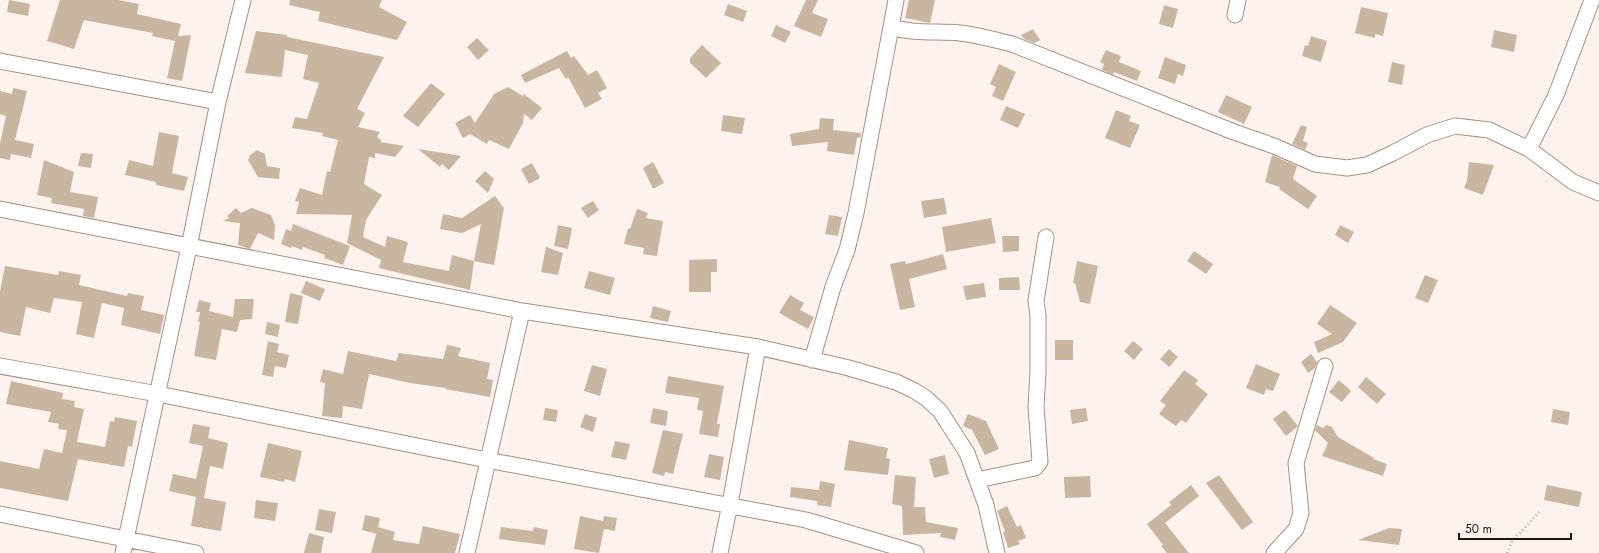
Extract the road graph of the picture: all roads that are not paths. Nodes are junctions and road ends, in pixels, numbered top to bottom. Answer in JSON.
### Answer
{"nodes":[{"id":1,"x":243,"y":0,"type":"edge"},
{"id":2,"x":896,"y":0,"type":"edge"},
{"id":3,"x":1592,"y":0,"type":"edge"},
{"id":4,"x":891,"y":27,"type":"junction"},
{"id":5,"x":0,"y":61,"type":"edge"},
{"id":6,"x":218,"y":102,"type":"junction"},
{"id":7,"x":1529,"y":149,"type":"junction"},
{"id":8,"x":1599,"y":192,"type":"edge"},
{"id":9,"x":0,"y":209,"type":"edge"},
{"id":10,"x":1046,"y":237,"type":"dead end"},
{"id":11,"x":189,"y":247,"type":"junction"},
{"id":12,"x":522,"y":311,"type":"junction"},
{"id":13,"x":758,"y":347,"type":"junction"},
{"id":14,"x":812,"y":360,"type":"junction"},
{"id":15,"x":0,"y":366,"type":"edge"},
{"id":16,"x":1325,"y":366,"type":"dead end"},
{"id":17,"x":158,"y":394,"type":"junction"},
{"id":18,"x":487,"y":460,"type":"junction"},
{"id":19,"x":977,"y":480,"type":"junction"},
{"id":20,"x":730,"y":504,"type":"junction"},
{"id":21,"x":0,"y":514,"type":"edge"},
{"id":22,"x":125,"y":538,"type":"junction"},
{"id":23,"x":123,"y":553,"type":"edge"},
{"id":24,"x":196,"y":553,"type":"edge"},
{"id":25,"x":467,"y":553,"type":"edge"},
{"id":26,"x":720,"y":553,"type":"edge"},
{"id":27,"x":916,"y":553,"type":"edge"},
{"id":28,"x":997,"y":553,"type":"edge"},
{"id":29,"x":1274,"y":553,"type":"edge"}],
"edges":[{"from":1,"to":6,"type":"street"},
{"from":2,"to":4,"type":"street"},
{"from":3,"to":7,"type":"street"},
{"from":4,"to":7,"type":"street"},
{"from":4,"to":14,"type":"street"},
{"from":5,"to":6,"type":"street"},
{"from":6,"to":11,"type":"street"},
{"from":7,"to":8,"type":"street"},
{"from":9,"to":11,"type":"street"},
{"from":10,"to":19,"type":"street"},
{"from":11,"to":12,"type":"street"},
{"from":11,"to":17,"type":"street"},
{"from":12,"to":13,"type":"street"},
{"from":12,"to":18,"type":"street"},
{"from":13,"to":14,"type":"street"},
{"from":13,"to":20,"type":"street"},
{"from":14,"to":19,"type":"street"},
{"from":15,"to":17,"type":"street"},
{"from":16,"to":29,"type":"street"},
{"from":17,"to":18,"type":"street"},
{"from":17,"to":22,"type":"street"},
{"from":18,"to":20,"type":"street"},
{"from":18,"to":25,"type":"street"},
{"from":19,"to":28,"type":"street"},
{"from":20,"to":26,"type":"street"},
{"from":20,"to":27,"type":"street"},
{"from":21,"to":22,"type":"street"},
{"from":22,"to":23,"type":"street"},
{"from":22,"to":24,"type":"street"}]}
